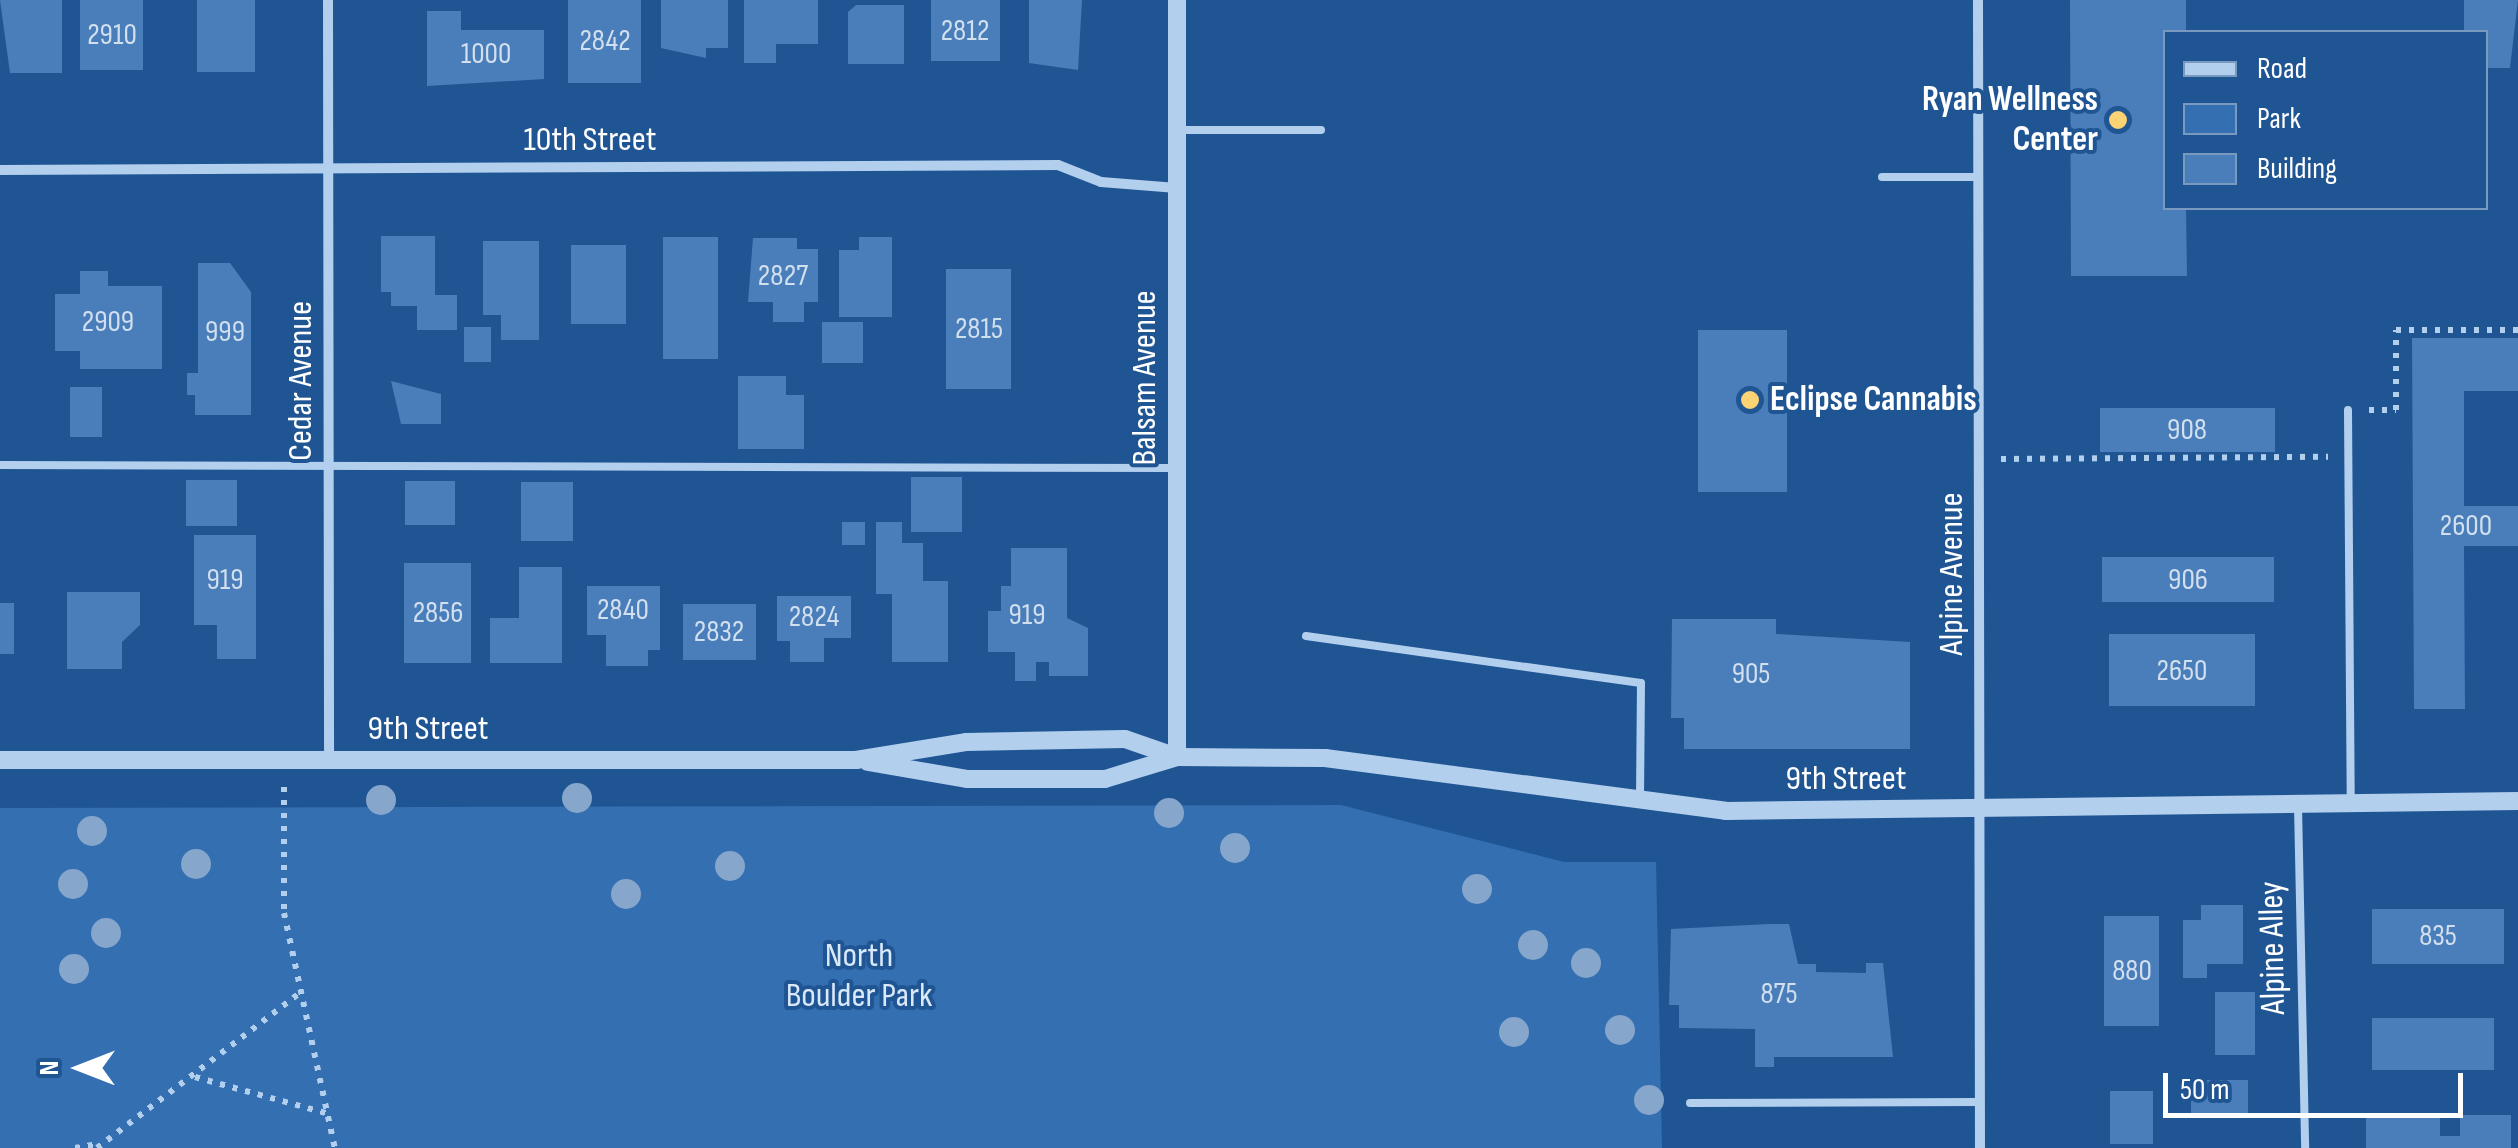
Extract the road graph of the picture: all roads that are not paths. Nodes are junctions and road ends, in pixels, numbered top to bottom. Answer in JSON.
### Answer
{"nodes":[{"id":1,"x":328,"y":0,"type":"edge"},
{"id":2,"x":1177,"y":0,"type":"edge"},
{"id":3,"x":1978,"y":0,"type":"edge"},
{"id":4,"x":1177,"y":130,"type":"junction"},
{"id":5,"x":1321,"y":130,"type":"dead end"},
{"id":6,"x":328,"y":169,"type":"junction"},
{"id":7,"x":0,"y":170,"type":"edge"},
{"id":8,"x":1882,"y":177,"type":"dead end"},
{"id":9,"x":1979,"y":177,"type":"junction"},
{"id":10,"x":1177,"y":188,"type":"junction"},
{"id":11,"x":2348,"y":410,"type":"road end"},
{"id":12,"x":328,"y":462,"type":"junction"},
{"id":13,"x":0,"y":465,"type":"edge"},
{"id":14,"x":1178,"y":468,"type":"junction"},
{"id":15,"x":1306,"y":636,"type":"dead end"},
{"id":16,"x":1177,"y":757,"type":"junction"},
{"id":17,"x":0,"y":760,"type":"edge"},
{"id":18,"x":856,"y":760,"type":"junction"},
{"id":19,"x":329,"y":762,"type":"junction"},
{"id":20,"x":2518,"y":801,"type":"edge"},
{"id":21,"x":1640,"y":805,"type":"junction"},
{"id":22,"x":2351,"y":805,"type":"junction"},
{"id":23,"x":2298,"y":806,"type":"junction"},
{"id":24,"x":1980,"y":812,"type":"junction"},
{"id":25,"x":1980,"y":1102,"type":"junction"},
{"id":26,"x":1690,"y":1103,"type":"dead end"},
{"id":27,"x":1980,"y":1148,"type":"edge"},
{"id":28,"x":2305,"y":1148,"type":"edge"}],
"edges":[{"from":1,"to":6,"type":"street","name":"Cedar Avenue"},
{"from":2,"to":4,"type":"street","name":"Balsam Avenue"},
{"from":3,"to":9,"type":"street","name":"Alpine Avenue"},
{"from":4,"to":5,"type":"lane"},
{"from":4,"to":10,"type":"street","name":"Balsam Avenue"},
{"from":6,"to":7,"type":"street","name":"10th Street"},
{"from":6,"to":10,"type":"street","name":"10th Street"},
{"from":6,"to":12,"type":"street","name":"Cedar Avenue"},
{"from":8,"to":9,"type":"lane"},
{"from":9,"to":24,"type":"street","name":"Alpine Avenue"},
{"from":10,"to":14,"type":"street","name":"Balsam Avenue"},
{"from":11,"to":22,"type":"lane"},
{"from":12,"to":13,"type":"lane"},
{"from":12,"to":14,"type":"lane"},
{"from":12,"to":19,"type":"street","name":"Cedar Avenue"},
{"from":14,"to":16,"type":"street","name":"Balsam Avenue"},
{"from":15,"to":21,"type":"lane"},
{"from":16,"to":18,"type":"street","name":"9th Street"},
{"from":16,"to":18,"type":"street","name":"9th Street"},
{"from":16,"to":21,"type":"street","name":"9th Street"},
{"from":17,"to":19,"type":"street","name":"9th Street"},
{"from":18,"to":19,"type":"street","name":"9th Street"},
{"from":20,"to":22,"type":"street","name":"9th Street"},
{"from":21,"to":24,"type":"street","name":"9th Street"},
{"from":22,"to":23,"type":"street","name":"9th Street"},
{"from":23,"to":24,"type":"street","name":"9th Street"},
{"from":23,"to":28,"type":"lane","name":"Alpine Alley"},
{"from":24,"to":25,"type":"street","name":"Alpine Avenue"},
{"from":25,"to":26,"type":"lane"},
{"from":25,"to":27,"type":"street","name":"Alpine Avenue"}]}
